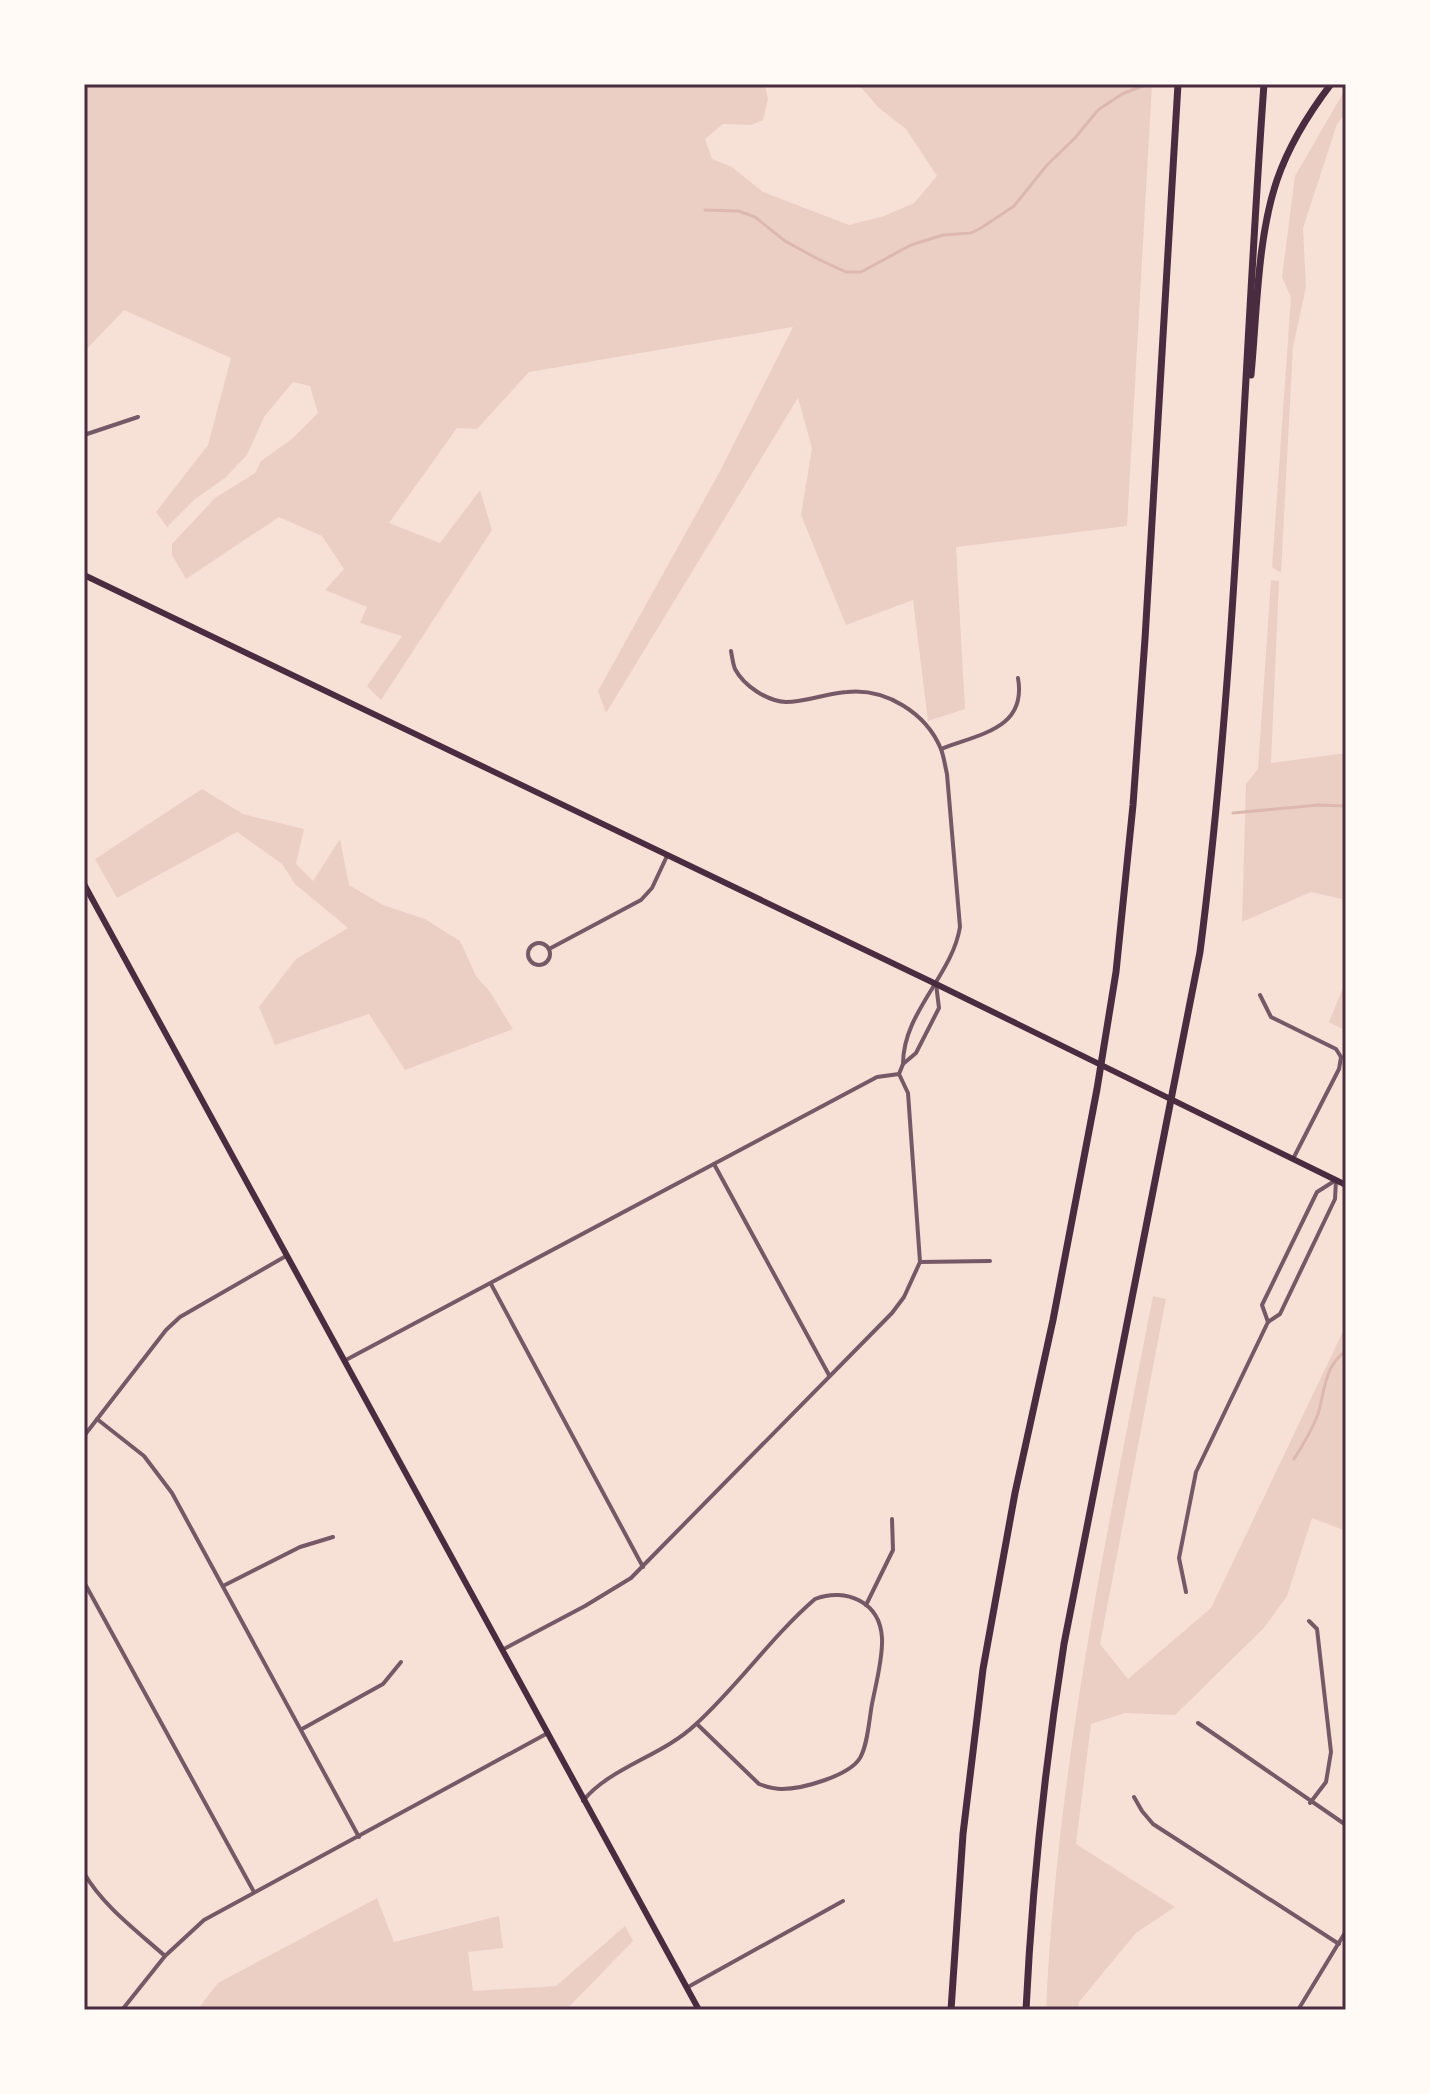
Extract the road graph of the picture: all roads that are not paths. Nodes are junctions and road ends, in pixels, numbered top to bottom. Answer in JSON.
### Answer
{"nodes":[{"id":1,"x":1178,"y":84,"type":"edge"},
{"id":2,"x":1264,"y":84,"type":"edge"},
{"id":3,"x":1331,"y":84,"type":"edge"},
{"id":4,"x":138,"y":417,"type":"dead end"},
{"id":5,"x":1243,"y":428,"type":"junction"},
{"id":6,"x":84,"y":435,"type":"edge"},
{"id":7,"x":84,"y":575,"type":"edge"},
{"id":8,"x":731,"y":651,"type":"dead end"},
{"id":9,"x":1018,"y":678,"type":"dead end"},
{"id":10,"x":941,"y":749,"type":"junction"},
{"id":11,"x":667,"y":856,"type":"junction"},
{"id":12,"x":84,"y":884,"type":"edge"},
{"id":13,"x":549,"y":949,"type":"junction"},
{"id":14,"x":936,"y":984,"type":"junction"},
{"id":15,"x":1260,"y":995,"type":"dead end"},
{"id":16,"x":903,"y":1064,"type":"junction"},
{"id":17,"x":899,"y":1074,"type":"junction"},
{"id":18,"x":1293,"y":1159,"type":"junction"},
{"id":19,"x":714,"y":1164,"type":"junction"},
{"id":20,"x":1336,"y":1180,"type":"junction"},
{"id":21,"x":1346,"y":1185,"type":"edge"},
{"id":22,"x":286,"y":1256,"type":"junction"},
{"id":23,"x":990,"y":1261,"type":"dead end"},
{"id":24,"x":920,"y":1262,"type":"junction"},
{"id":25,"x":491,"y":1284,"type":"junction"},
{"id":26,"x":1268,"y":1322,"type":"junction"},
{"id":27,"x":344,"y":1361,"type":"junction"},
{"id":28,"x":829,"y":1375,"type":"junction"},
{"id":29,"x":97,"y":1419,"type":"junction"},
{"id":30,"x":84,"y":1436,"type":"edge"},
{"id":31,"x":892,"y":1519,"type":"dead end"},
{"id":32,"x":333,"y":1537,"type":"dead end"},
{"id":33,"x":643,"y":1567,"type":"junction"},
{"id":34,"x":84,"y":1582,"type":"edge"},
{"id":35,"x":223,"y":1586,"type":"junction"},
{"id":36,"x":1186,"y":1592,"type":"dead end"},
{"id":37,"x":866,"y":1605,"type":"junction"},
{"id":38,"x":1309,"y":1621,"type":"dead end"},
{"id":39,"x":502,"y":1650,"type":"junction"},
{"id":40,"x":401,"y":1662,"type":"dead end"},
{"id":41,"x":1198,"y":1723,"type":"dead end"},
{"id":42,"x":697,"y":1724,"type":"junction"},
{"id":43,"x":302,"y":1729,"type":"junction"},
{"id":44,"x":546,"y":1734,"type":"junction"},
{"id":45,"x":1134,"y":1797,"type":"dead end"},
{"id":46,"x":583,"y":1801,"type":"junction"},
{"id":47,"x":1310,"y":1803,"type":"junction"},
{"id":48,"x":1346,"y":1825,"type":"edge"},
{"id":49,"x":359,"y":1837,"type":"junction"},
{"id":50,"x":84,"y":1873,"type":"edge"},
{"id":51,"x":254,"y":1892,"type":"junction"},
{"id":52,"x":843,"y":1901,"type":"dead end"},
{"id":53,"x":1346,"y":1931,"type":"edge"},
{"id":54,"x":1339,"y":1944,"type":"junction"},
{"id":55,"x":165,"y":1956,"type":"junction"},
{"id":56,"x":688,"y":1987,"type":"junction"},
{"id":57,"x":122,"y":2010,"type":"edge"},
{"id":58,"x":699,"y":2010,"type":"edge"},
{"id":59,"x":951,"y":2010,"type":"edge"},
{"id":60,"x":1026,"y":2010,"type":"edge"},
{"id":61,"x":1298,"y":2010,"type":"edge"}],
"edges":[{"from":1,"to":59,"type":"highway"},
{"from":2,"to":5,"type":"highway"},
{"from":3,"to":5,"type":"highway"},
{"from":4,"to":6,"type":"street"},
{"from":5,"to":60,"type":"highway"},
{"from":7,"to":11,"type":"main road"},
{"from":8,"to":10,"type":"street"},
{"from":9,"to":10,"type":"street"},
{"from":10,"to":14,"type":"street"},
{"from":11,"to":13,"type":"street"},
{"from":11,"to":14,"type":"main road"},
{"from":12,"to":22,"type":"main road"},
{"from":13,"to":13,"type":"street"},
{"from":14,"to":16,"type":"street"},
{"from":14,"to":16,"type":"street"},
{"from":14,"to":18,"type":"main road"},
{"from":15,"to":18,"type":"street"},
{"from":16,"to":17,"type":"street"},
{"from":17,"to":19,"type":"street"},
{"from":17,"to":24,"type":"street"},
{"from":18,"to":20,"type":"main road"},
{"from":19,"to":25,"type":"street"},
{"from":19,"to":28,"type":"street"},
{"from":20,"to":21,"type":"main road"},
{"from":20,"to":26,"type":"street"},
{"from":20,"to":26,"type":"street"},
{"from":22,"to":27,"type":"main road"},
{"from":22,"to":29,"type":"street"},
{"from":23,"to":24,"type":"street"},
{"from":24,"to":28,"type":"street"},
{"from":25,"to":27,"type":"street"},
{"from":25,"to":33,"type":"street"},
{"from":26,"to":36,"type":"street"},
{"from":27,"to":39,"type":"main road"},
{"from":28,"to":33,"type":"street"},
{"from":29,"to":30,"type":"street"},
{"from":29,"to":35,"type":"street"},
{"from":31,"to":37,"type":"street"},
{"from":32,"to":35,"type":"street"},
{"from":33,"to":39,"type":"street"},
{"from":34,"to":51,"type":"street"},
{"from":35,"to":43,"type":"street"},
{"from":37,"to":42,"type":"street"},
{"from":37,"to":42,"type":"street"},
{"from":38,"to":47,"type":"street"},
{"from":39,"to":44,"type":"main road"},
{"from":40,"to":43,"type":"street"},
{"from":41,"to":47,"type":"street"},
{"from":42,"to":46,"type":"street"},
{"from":43,"to":49,"type":"street"},
{"from":44,"to":46,"type":"main road"},
{"from":44,"to":49,"type":"street"},
{"from":45,"to":54,"type":"street"},
{"from":46,"to":56,"type":"main road"},
{"from":47,"to":48,"type":"street"},
{"from":49,"to":51,"type":"street"},
{"from":50,"to":55,"type":"street"},
{"from":51,"to":55,"type":"street"},
{"from":52,"to":56,"type":"street"},
{"from":53,"to":54,"type":"street"},
{"from":54,"to":61,"type":"street"},
{"from":55,"to":57,"type":"street"},
{"from":56,"to":58,"type":"main road"}]}
